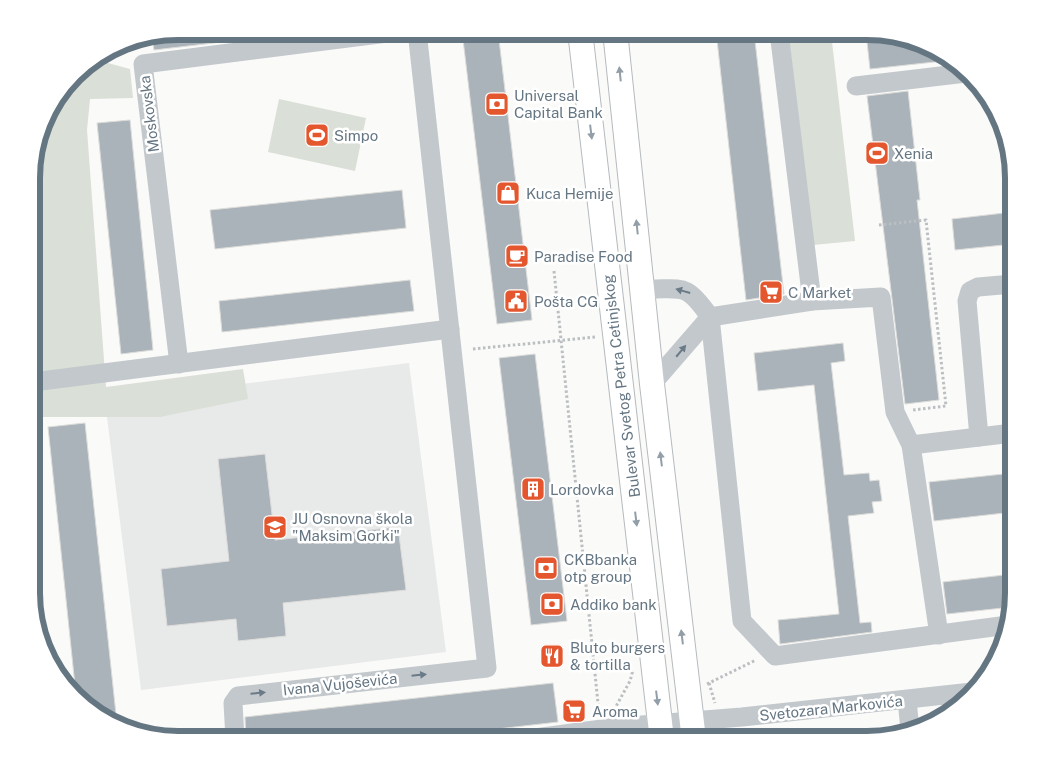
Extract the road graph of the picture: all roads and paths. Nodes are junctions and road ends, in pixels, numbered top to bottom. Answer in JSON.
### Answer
{"nodes":[{"id":1,"x":332,"y":40,"type":"edge"},
{"id":2,"x":418,"y":40,"type":"edge"},
{"id":3,"x":581,"y":40,"type":"edge"},
{"id":4,"x":616,"y":40,"type":"edge"},
{"id":5,"x":780,"y":40,"type":"edge"},
{"id":6,"x":958,"y":75,"type":"edge"},
{"id":7,"x":856,"y":86,"type":"dead end"},
{"id":8,"x":879,"y":225,"type":"dead end"},
{"id":9,"x":554,"y":271,"type":"dead end"},
{"id":10,"x":1005,"y":285,"type":"edge"},
{"id":11,"x":644,"y":289,"type":"junction"},
{"id":12,"x":812,"y":301,"type":"junction"},
{"id":13,"x":710,"y":317,"type":"junction"},
{"id":14,"x":450,"y":330,"type":"junction"},
{"id":15,"x":597,"y":337,"type":"dead end"},
{"id":16,"x":561,"y":341,"type":"junction"},
{"id":17,"x":473,"y":349,"type":"dead end"},
{"id":18,"x":179,"y":364,"type":"junction"},
{"id":19,"x":40,"y":381,"type":"edge"},
{"id":20,"x":652,"y":384,"type":"junction"},
{"id":21,"x":895,"y":412,"type":"junction"},
{"id":22,"x":1005,"y":434,"type":"edge"},
{"id":23,"x":979,"y":437,"type":"junction"},
{"id":24,"x":911,"y":445,"type":"junction"},
{"id":25,"x":1001,"y":626,"type":"edge"},
{"id":26,"x":939,"y":635,"type":"junction"},
{"id":27,"x":773,"y":654,"type":"junction"},
{"id":28,"x":709,"y":683,"type":"dead end"},
{"id":29,"x":962,"y":693,"type":"edge"},
{"id":30,"x":907,"y":700,"type":"junction"},
{"id":31,"x":600,"y":720,"type":"dead end"},
{"id":32,"x":909,"y":724,"type":"edge"},
{"id":33,"x":693,"y":730,"type":"edge"},
{"id":34,"x":235,"y":731,"type":"edge"},
{"id":35,"x":661,"y":731,"type":"edge"}],
"edges":[{"from":1,"to":18,"type":"street","name":"Moskovska"},
{"from":2,"to":14,"type":"street"},
{"from":3,"to":35,"type":"main road","name":"Bulevar Svetog Petra Cetinjskog","one_way":true},
{"from":11,"to":4,"type":"main road","name":"Bulevar Svetog Petra Cetinjskog","one_way":true},
{"from":5,"to":12,"type":"street"},
{"from":6,"to":7,"type":"street"},
{"from":8,"to":21,"type":"path"},
{"from":9,"to":16,"type":"path"},
{"from":10,"to":23,"type":"street"},
{"from":13,"to":11,"type":"street","one_way":true},
{"from":11,"to":20,"type":"main road","name":"Bulevar Svetog Petra Cetinjskog"},
{"from":12,"to":13,"type":"street"},
{"from":12,"to":21,"type":"street"},
{"from":20,"to":13,"type":"street","name":"Bulevar Svetog Petra Cetinjskog","one_way":true},
{"from":13,"to":27,"type":"street"},
{"from":14,"to":18,"type":"street"},
{"from":34,"to":14,"type":"street","name":"Ivana Vujoševića","one_way":true},
{"from":15,"to":16,"type":"path"},
{"from":16,"to":17,"type":"path"},
{"from":16,"to":31,"type":"path"},
{"from":18,"to":19,"type":"street"},
{"from":33,"to":20,"type":"main road","name":"Bulevar Svetog Petra Cetinjskog","one_way":true},
{"from":21,"to":24,"type":"street"},
{"from":22,"to":23,"type":"street"},
{"from":23,"to":24,"type":"street"},
{"from":24,"to":26,"type":"street"},
{"from":25,"to":26,"type":"street"},
{"from":26,"to":27,"type":"street"},
{"from":27,"to":28,"type":"path"},
{"from":29,"to":30,"type":"street","name":"Svetozara Markovića"},
{"from":30,"to":32,"type":"street"},
{"from":30,"to":33,"type":"street","name":"Svetozara Markovića"},
{"from":33,"to":35,"type":"street","name":"Svetozara Markovića"}]}
